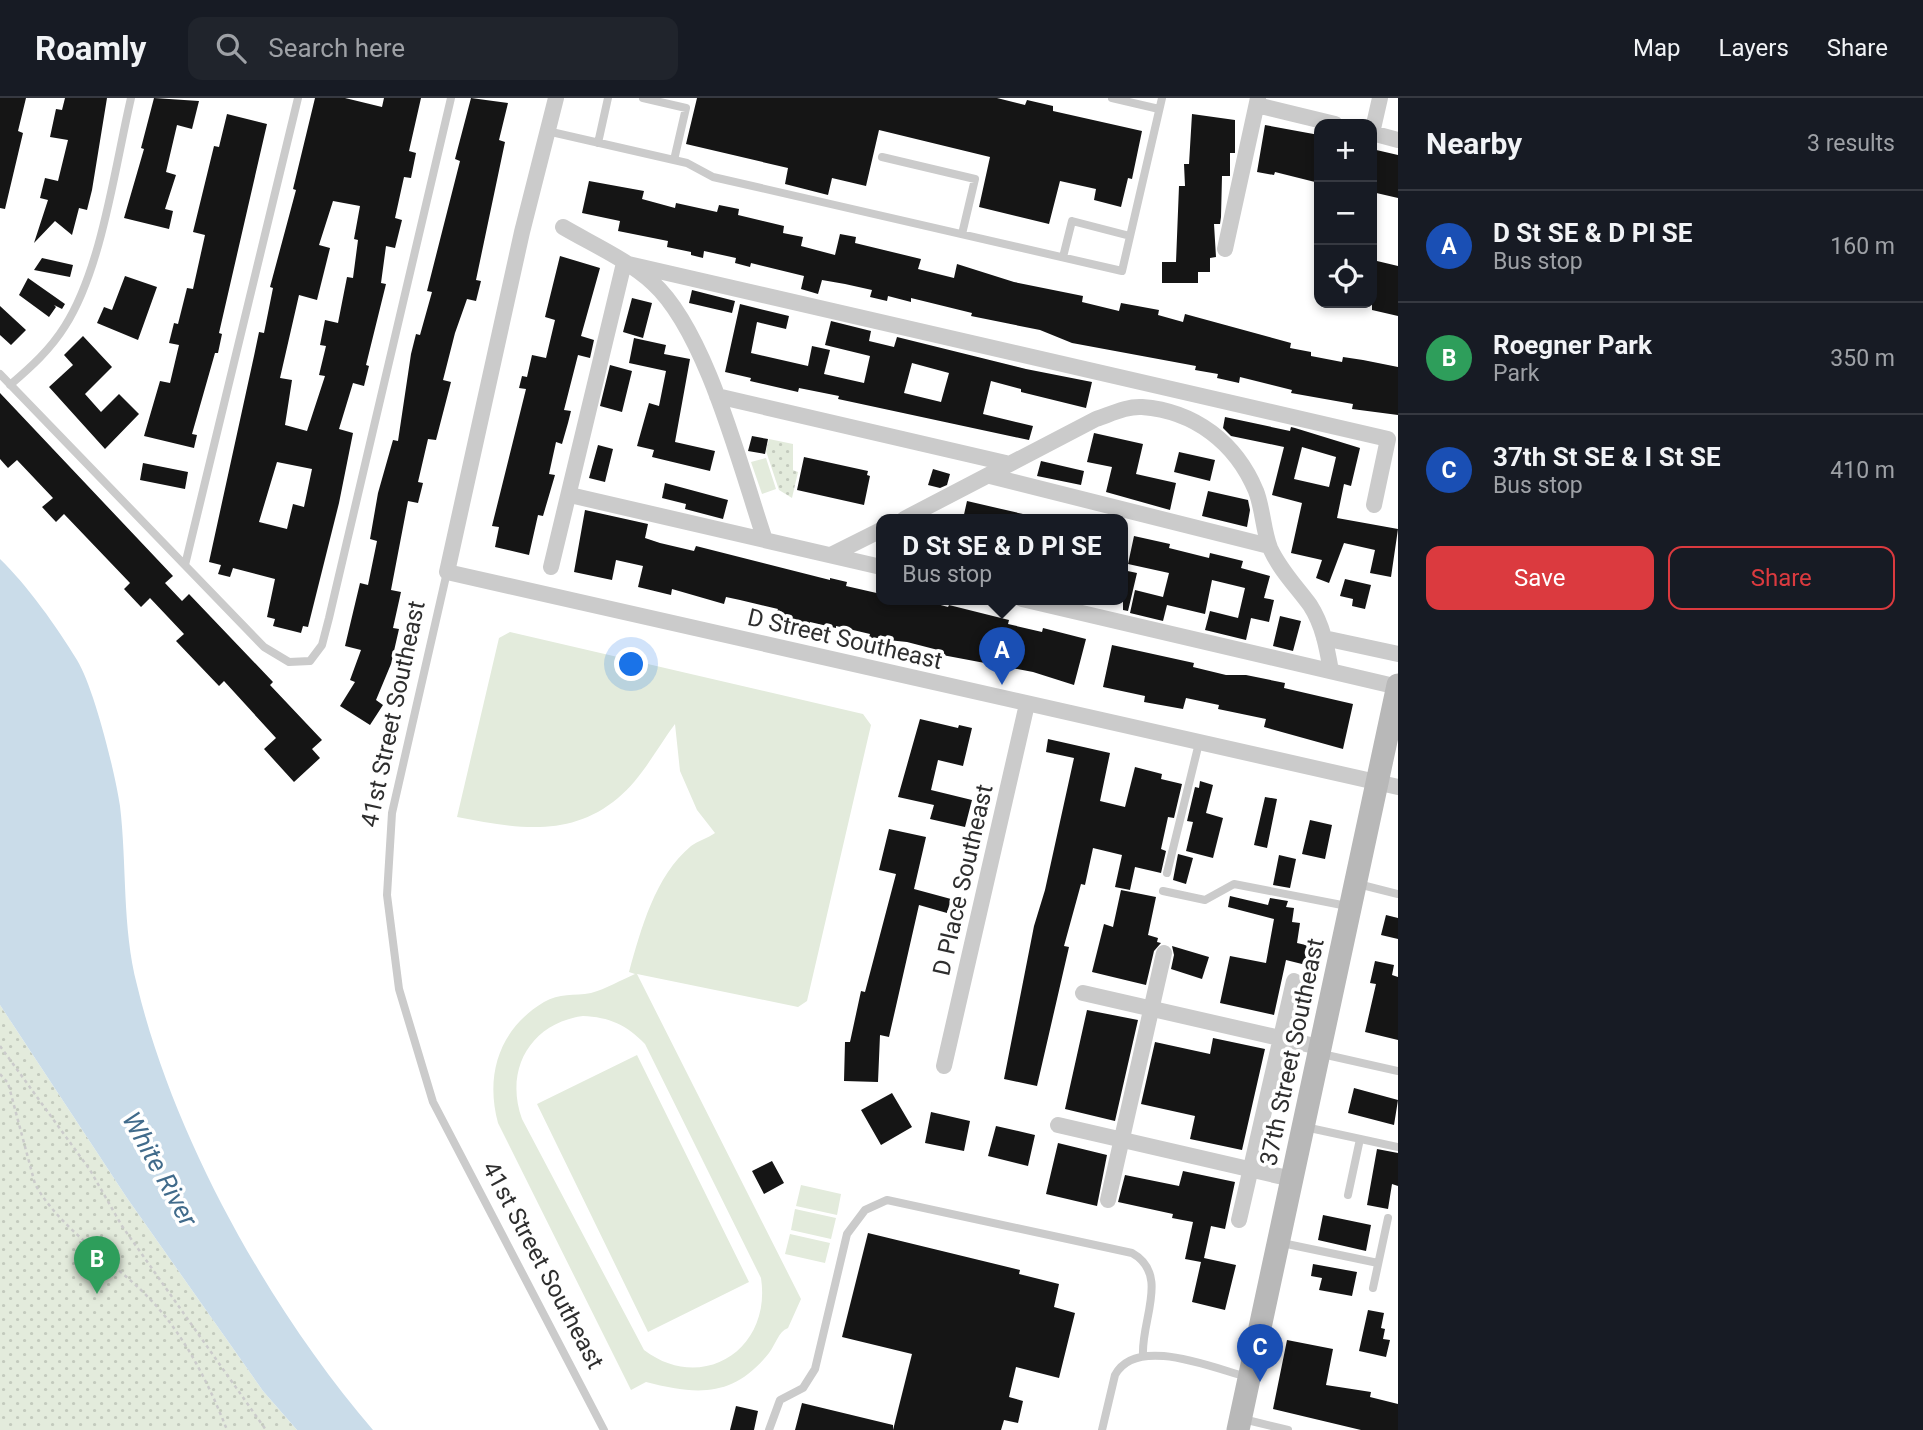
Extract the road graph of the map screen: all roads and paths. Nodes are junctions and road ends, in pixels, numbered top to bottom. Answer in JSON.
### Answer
{"nodes":[{"id":1,"x":131,"y":98,"type":"edge"},
{"id":2,"x":298,"y":98,"type":"edge"},
{"id":3,"x":451,"y":98,"type":"edge"},
{"id":4,"x":556,"y":98,"type":"edge"},
{"id":5,"x":608,"y":98,"type":"edge"},
{"id":6,"x":643,"y":98,"type":"edge"},
{"id":7,"x":1112,"y":98,"type":"edge"},
{"id":8,"x":1162,"y":98,"type":"edge"},
{"id":9,"x":1380,"y":98,"type":"edge"},
{"id":10,"x":1257,"y":102,"type":"edge"},
{"id":11,"x":1159,"y":109,"type":"junction"},
{"id":12,"x":1317,"y":119,"type":"edge"},
{"id":13,"x":1375,"y":119,"type":"edge"},
{"id":14,"x":547,"y":131,"type":"junction"},
{"id":15,"x":1377,"y":134,"type":"edge"},
{"id":16,"x":1398,"y":139,"type":"edge"},
{"id":17,"x":598,"y":143,"type":"junction"},
{"id":18,"x":882,"y":158,"type":"dead end"},
{"id":19,"x":674,"y":160,"type":"junction"},
{"id":20,"x":563,"y":227,"type":"dead end"},
{"id":21,"x":962,"y":234,"type":"junction"},
{"id":22,"x":1130,"y":236,"type":"junction"},
{"id":23,"x":1225,"y":249,"type":"dead end"},
{"id":24,"x":1062,"y":257,"type":"junction"},
{"id":25,"x":624,"y":263,"type":"junction"},
{"id":26,"x":0,"y":374,"type":"edge"},
{"id":27,"x":10,"y":385,"type":"junction"},
{"id":28,"x":717,"y":396,"type":"junction"},
{"id":29,"x":1207,"y":399,"type":"junction"},
{"id":30,"x":1201,"y":422,"type":"junction"},
{"id":31,"x":1010,"y":464,"type":"junction"},
{"id":32,"x":990,"y":476,"type":"junction"},
{"id":33,"x":570,"y":495,"type":"junction"},
{"id":34,"x":1374,"y":505,"type":"dead end"},
{"id":35,"x":914,"y":514,"type":"edge"},
{"id":36,"x":876,"y":532,"type":"edge"},
{"id":37,"x":765,"y":540,"type":"junction"},
{"id":38,"x":1269,"y":546,"type":"junction"},
{"id":39,"x":831,"y":555,"type":"junction"},
{"id":40,"x":185,"y":565,"type":"junction"},
{"id":41,"x":876,"y":566,"type":"edge"},
{"id":42,"x":551,"y":567,"type":"dead end"},
{"id":43,"x":447,"y":572,"type":"junction"},
{"id":44,"x":1047,"y":605,"type":"edge"},
{"id":45,"x":1324,"y":638,"type":"junction"},
{"id":46,"x":1398,"y":654,"type":"edge"},
{"id":47,"x":1331,"y":670,"type":"junction"},
{"id":48,"x":1398,"y":686,"type":"edge"},
{"id":49,"x":1027,"y":704,"type":"junction"},
{"id":50,"x":1394,"y":725,"type":"edge"},
{"id":51,"x":1199,"y":743,"type":"junction"},
{"id":52,"x":1387,"y":785,"type":"edge"},
{"id":53,"x":1167,"y":873,"type":"dead end"},
{"id":54,"x":1355,"y":884,"type":"junction"},
{"id":55,"x":1163,"y":891,"type":"dead end"},
{"id":56,"x":1398,"y":894,"type":"edge"},
{"id":57,"x":1350,"y":907,"type":"junction"},
{"id":58,"x":1164,"y":953,"type":"dead end"},
{"id":59,"x":1294,"y":981,"type":"dead end"},
{"id":60,"x":1083,"y":993,"type":"dead end"},
{"id":61,"x":1152,"y":1009,"type":"junction"},
{"id":62,"x":1281,"y":1038,"type":"junction"},
{"id":63,"x":0,"y":1046,"type":"edge"},
{"id":64,"x":1319,"y":1050,"type":"junction"},
{"id":65,"x":944,"y":1066,"type":"dead end"},
{"id":66,"x":1398,"y":1072,"type":"edge"},
{"id":67,"x":0,"y":1074,"type":"edge"},
{"id":68,"x":1058,"y":1125,"type":"dead end"},
{"id":69,"x":1303,"y":1126,"type":"junction"},
{"id":70,"x":1360,"y":1139,"type":"junction"},
{"id":71,"x":1122,"y":1140,"type":"junction"},
{"id":72,"x":1398,"y":1147,"type":"edge"},
{"id":73,"x":1251,"y":1169,"type":"junction"},
{"id":74,"x":1292,"y":1179,"type":"junction"},
{"id":75,"x":1348,"y":1195,"type":"dead end"},
{"id":76,"x":1108,"y":1200,"type":"dead end"},
{"id":77,"x":1388,"y":1218,"type":"dead end"},
{"id":78,"x":1239,"y":1220,"type":"dead end"},
{"id":79,"x":1278,"y":1242,"type":"junction"},
{"id":80,"x":1378,"y":1263,"type":"junction"},
{"id":81,"x":1373,"y":1288,"type":"dead end"},
{"id":82,"x":1143,"y":1355,"type":"junction"},
{"id":83,"x":1250,"y":1378,"type":"junction"},
{"id":84,"x":1239,"y":1424,"type":"edge"},
{"id":85,"x":228,"y":1430,"type":"edge"},
{"id":86,"x":266,"y":1430,"type":"edge"},
{"id":87,"x":604,"y":1430,"type":"edge"},
{"id":88,"x":769,"y":1430,"type":"edge"},
{"id":89,"x":1102,"y":1430,"type":"edge"},
{"id":90,"x":1288,"y":1430,"type":"edge"}],
"edges":[{"from":1,"to":27,"type":"lane"},
{"from":2,"to":40,"type":"lane"},
{"from":3,"to":40,"type":"lane"},
{"from":4,"to":14,"type":"street","name":"41st Street Southeast"},
{"from":5,"to":17,"type":"lane"},
{"from":6,"to":19,"type":"lane"},
{"from":7,"to":11,"type":"lane"},
{"from":8,"to":11,"type":"lane"},
{"from":9,"to":13,"type":"street"},
{"from":10,"to":12,"type":"street"},
{"from":10,"to":23,"type":"street"},
{"from":11,"to":22,"type":"lane"},
{"from":14,"to":17,"type":"lane"},
{"from":14,"to":43,"type":"street","name":"41st Street Southeast"},
{"from":15,"to":16,"type":"street"},
{"from":17,"to":19,"type":"lane"},
{"from":18,"to":21,"type":"lane"},
{"from":19,"to":21,"type":"lane"},
{"from":20,"to":25,"type":"street"},
{"from":21,"to":24,"type":"lane"},
{"from":22,"to":24,"type":"lane"},
{"from":22,"to":24,"type":"lane"},
{"from":25,"to":28,"type":"street"},
{"from":25,"to":29,"type":"street"},
{"from":25,"to":33,"type":"street"},
{"from":26,"to":27,"type":"lane"},
{"from":27,"to":40,"type":"lane"},
{"from":28,"to":31,"type":"street"},
{"from":28,"to":37,"type":"street"},
{"from":29,"to":30,"type":"street"},
{"from":29,"to":34,"type":"street"},
{"from":30,"to":31,"type":"street"},
{"from":30,"to":38,"type":"street"},
{"from":31,"to":32,"type":"street"},
{"from":32,"to":35,"type":"street"},
{"from":32,"to":38,"type":"street"},
{"from":33,"to":37,"type":"street"},
{"from":33,"to":42,"type":"street"},
{"from":36,"to":39,"type":"street"},
{"from":37,"to":39,"type":"street"},
{"from":38,"to":45,"type":"street"},
{"from":39,"to":41,"type":"street"},
{"from":43,"to":49,"type":"street","name":"D Street Southeast"},
{"from":43,"to":87,"type":"lane","name":"41st Street Southeast"},
{"from":44,"to":47,"type":"street"},
{"from":45,"to":46,"type":"street"},
{"from":45,"to":47,"type":"street"},
{"from":47,"to":48,"type":"street"},
{"from":48,"to":50,"type":"street","name":"37th Street Southeast"},
{"from":49,"to":51,"type":"street","name":"D Street Southeast"},
{"from":49,"to":65,"type":"street","name":"D Place Southeast"},
{"from":50,"to":52,"type":"street","name":"37th Street Southeast"},
{"from":51,"to":52,"type":"street","name":"D Street Southeast"},
{"from":51,"to":53,"type":"lane"},
{"from":52,"to":54,"type":"street","name":"37th Street Southeast"},
{"from":54,"to":56,"type":"lane"},
{"from":54,"to":57,"type":"street","name":"37th Street Southeast"},
{"from":55,"to":57,"type":"lane"},
{"from":57,"to":64,"type":"street","name":"37th Street Southeast"},
{"from":58,"to":61,"type":"street"},
{"from":59,"to":62,"type":"street"},
{"from":60,"to":61,"type":"street"},
{"from":61,"to":62,"type":"street"},
{"from":61,"to":71,"type":"street"},
{"from":62,"to":64,"type":"street"},
{"from":62,"to":73,"type":"street"},
{"from":63,"to":86,"type":"path"},
{"from":64,"to":66,"type":"lane"},
{"from":64,"to":69,"type":"street","name":"37th Street Southeast"},
{"from":67,"to":85,"type":"path"},
{"from":68,"to":71,"type":"street"},
{"from":69,"to":70,"type":"lane"},
{"from":69,"to":74,"type":"street","name":"37th Street Southeast"},
{"from":70,"to":72,"type":"lane"},
{"from":70,"to":75,"type":"lane"},
{"from":71,"to":73,"type":"street"},
{"from":71,"to":76,"type":"street"},
{"from":73,"to":74,"type":"street"},
{"from":73,"to":78,"type":"street"},
{"from":74,"to":79,"type":"street","name":"37th Street Southeast"},
{"from":77,"to":80,"type":"lane"},
{"from":79,"to":80,"type":"lane"},
{"from":79,"to":83,"type":"street","name":"37th Street Southeast"},
{"from":80,"to":81,"type":"lane"},
{"from":82,"to":83,"type":"lane"},
{"from":82,"to":88,"type":"lane"},
{"from":82,"to":89,"type":"lane"},
{"from":83,"to":84,"type":"street","name":"37th Street Southeast"},
{"from":84,"to":90,"type":"lane"}]}
